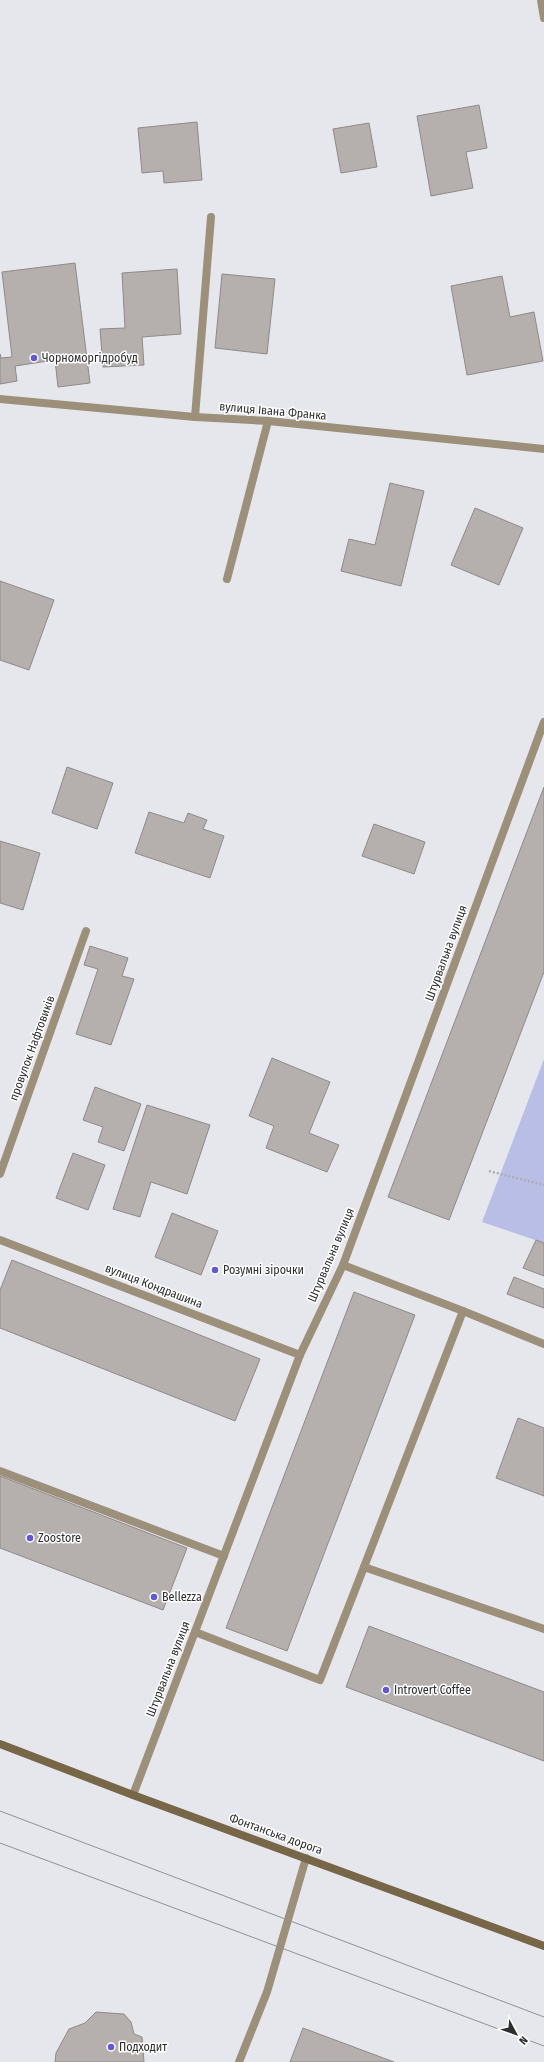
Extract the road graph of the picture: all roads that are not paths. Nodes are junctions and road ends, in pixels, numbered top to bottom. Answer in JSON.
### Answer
{"nodes":[{"id":1,"x":541,"y":0,"type":"edge"},
{"id":2,"x":544,"y":18,"type":"edge"},
{"id":3,"x":211,"y":217,"type":"dead end"},
{"id":4,"x":0,"y":398,"type":"edge"},
{"id":5,"x":195,"y":417,"type":"junction"},
{"id":6,"x":268,"y":421,"type":"junction"},
{"id":7,"x":544,"y":449,"type":"edge"},
{"id":8,"x":227,"y":579,"type":"dead end"},
{"id":9,"x":544,"y":722,"type":"edge"},
{"id":10,"x":86,"y":931,"type":"dead end"},
{"id":11,"x":0,"y":1174,"type":"edge"},
{"id":12,"x":0,"y":1240,"type":"edge"},
{"id":13,"x":343,"y":1265,"type":"junction"},
{"id":14,"x":462,"y":1311,"type":"junction"},
{"id":15,"x":544,"y":1344,"type":"edge"},
{"id":16,"x":300,"y":1355,"type":"junction"},
{"id":17,"x":0,"y":1471,"type":"edge"},
{"id":18,"x":224,"y":1556,"type":"junction"},
{"id":19,"x":364,"y":1567,"type":"junction"},
{"id":20,"x":544,"y":1629,"type":"edge"},
{"id":21,"x":195,"y":1632,"type":"junction"},
{"id":22,"x":0,"y":1744,"type":"edge"},
{"id":23,"x":133,"y":1795,"type":"junction"},
{"id":24,"x":306,"y":1858,"type":"junction"},
{"id":25,"x":544,"y":1946,"type":"edge"},
{"id":26,"x":239,"y":2062,"type":"edge"}],
"edges":[{"from":1,"to":2,"type":"street"},
{"from":3,"to":5,"type":"street"},
{"from":4,"to":5,"type":"street","name":"вулиця Івана Франка"},
{"from":5,"to":6,"type":"street","name":"вулиця Івана Франка"},
{"from":6,"to":7,"type":"street","name":"вулиця Івана Франка"},
{"from":6,"to":8,"type":"street"},
{"from":9,"to":13,"type":"street","name":"Штурвальна вулиця"},
{"from":10,"to":11,"type":"street","name":"провулок Нафтовиків"},
{"from":12,"to":16,"type":"street","name":"вулиця Кондрашина"},
{"from":13,"to":14,"type":"street"},
{"from":13,"to":16,"type":"street","name":"Штурвальна вулиця"},
{"from":14,"to":15,"type":"street"},
{"from":14,"to":19,"type":"street"},
{"from":16,"to":18,"type":"street","name":"Штурвальна вулиця"},
{"from":17,"to":18,"type":"street"},
{"from":18,"to":21,"type":"street","name":"Штурвальна вулиця"},
{"from":19,"to":20,"type":"street"},
{"from":19,"to":21,"type":"street"},
{"from":21,"to":23,"type":"street","name":"Штурвальна вулиця"},
{"from":22,"to":23,"type":"main road","name":"Фонтанська дорога"},
{"from":23,"to":24,"type":"main road","name":"Фонтанська дорога"},
{"from":24,"to":25,"type":"main road","name":"Фонтанська дорога"},
{"from":24,"to":26,"type":"street"}]}
